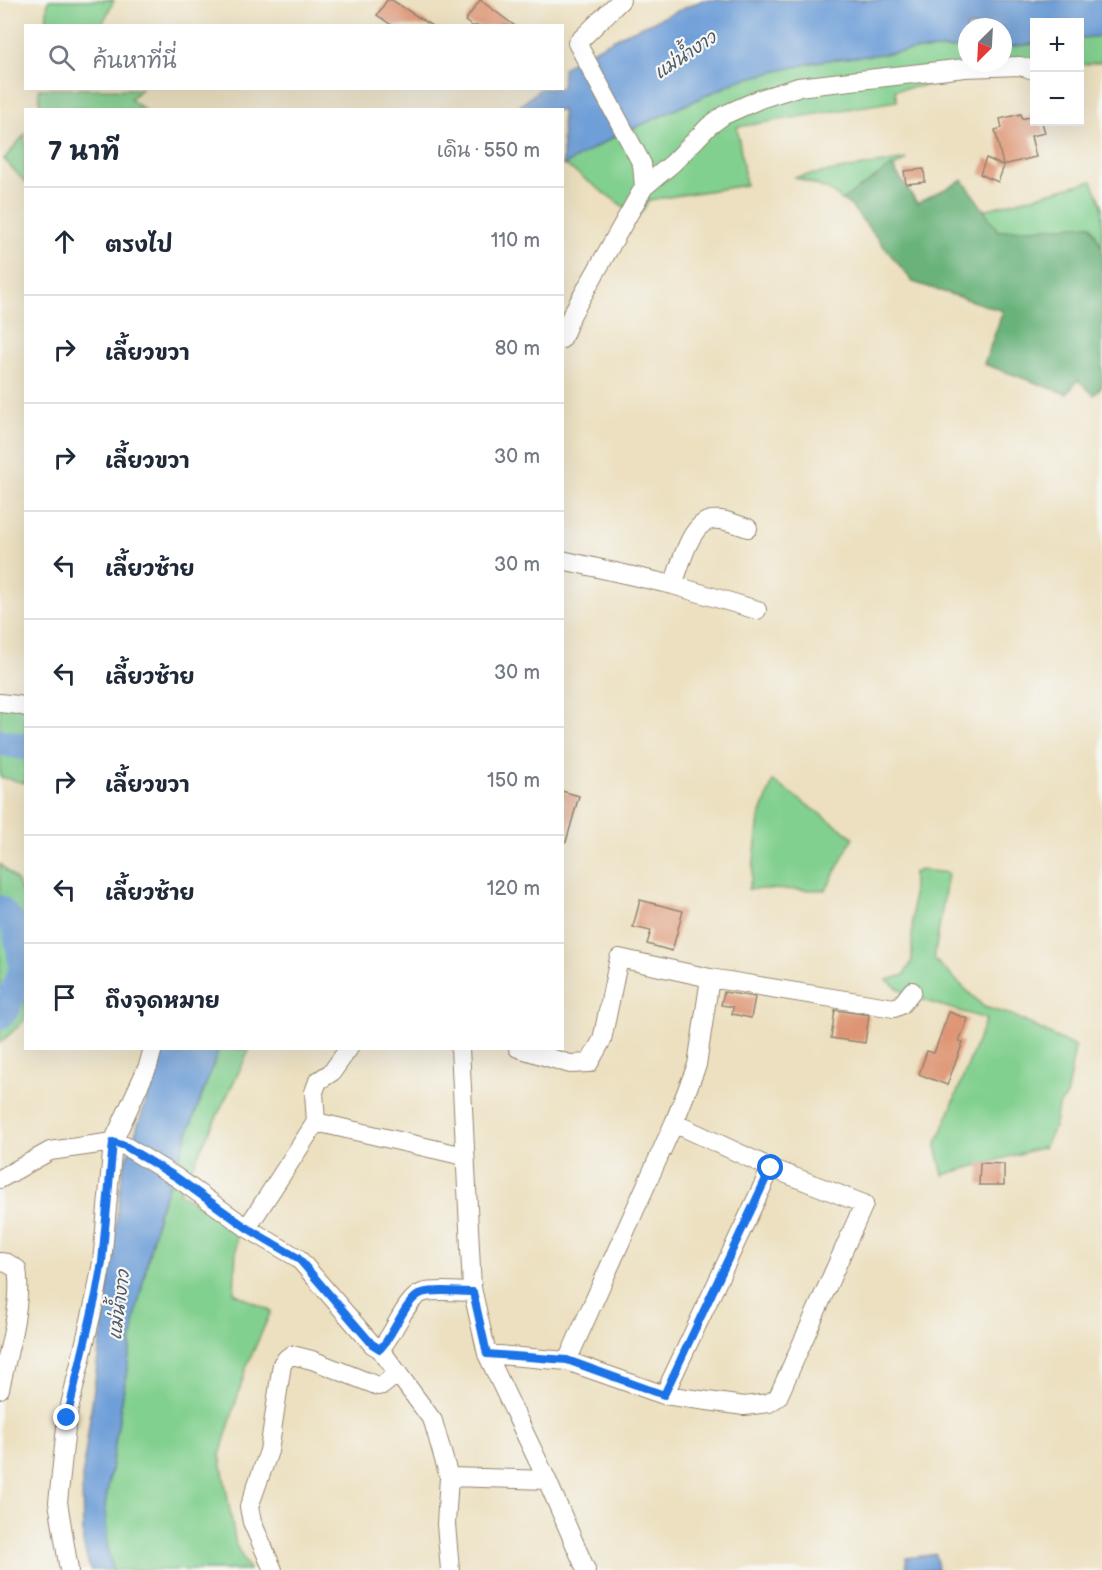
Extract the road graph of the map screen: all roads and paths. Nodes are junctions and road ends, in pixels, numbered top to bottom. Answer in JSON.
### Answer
{"nodes":[{"id":1,"x":636,"y":0,"type":"edge"},
{"id":2,"x":613,"y":2,"type":"edge"},
{"id":3,"x":1030,"y":68,"type":"edge"},
{"id":4,"x":644,"y":187,"type":"junction"},
{"id":5,"x":564,"y":334,"type":"edge"},
{"id":6,"x":748,"y":528,"type":"dead end"},
{"id":7,"x":564,"y":560,"type":"edge"},
{"id":8,"x":673,"y":585,"type":"junction"},
{"id":9,"x":757,"y":610,"type":"dead end"},
{"id":10,"x":0,"y":703,"type":"edge"},
{"id":11,"x":24,"y":706,"type":"edge"},
{"id":12,"x":710,"y":978,"type":"junction"},
{"id":13,"x":912,"y":991,"type":"dead end"},
{"id":14,"x":152,"y":1050,"type":"edge"},
{"id":15,"x":348,"y":1050,"type":"edge"},
{"id":16,"x":460,"y":1050,"type":"edge"},
{"id":17,"x":524,"y":1050,"type":"edge"},
{"id":18,"x":316,"y":1122,"type":"junction"},
{"id":19,"x":674,"y":1123,"type":"junction"},
{"id":20,"x":119,"y":1144,"type":"junction"},
{"id":21,"x":464,"y":1156,"type":"junction"},
{"id":22,"x":771,"y":1168,"type":"junction"},
{"id":23,"x":0,"y":1179,"type":"edge"},
{"id":24,"x":247,"y":1228,"type":"junction"},
{"id":25,"x":0,"y":1262,"type":"edge"},
{"id":26,"x":473,"y":1292,"type":"junction"},
{"id":27,"x":380,"y":1349,"type":"junction"},
{"id":28,"x":487,"y":1354,"type":"junction"},
{"id":29,"x":567,"y":1360,"type":"junction"},
{"id":30,"x":398,"y":1373,"type":"junction"},
{"id":31,"x":0,"y":1389,"type":"edge"},
{"id":32,"x":664,"y":1395,"type":"junction"},
{"id":33,"x":448,"y":1477,"type":"junction"},
{"id":34,"x":547,"y":1480,"type":"junction"},
{"id":35,"x":69,"y":1570,"type":"edge"},
{"id":36,"x":273,"y":1570,"type":"edge"},
{"id":37,"x":450,"y":1570,"type":"edge"},
{"id":38,"x":586,"y":1570,"type":"edge"}],
"edges":[{"from":1,"to":2,"type":"street"},
{"from":2,"to":4,"type":"street"},
{"from":3,"to":4,"type":"street"},
{"from":4,"to":5,"type":"street"},
{"from":6,"to":8,"type":"street"},
{"from":7,"to":8,"type":"street"},
{"from":8,"to":9,"type":"street"},
{"from":10,"to":11,"type":"street"},
{"from":12,"to":13,"type":"street"},
{"from":12,"to":17,"type":"street"},
{"from":12,"to":19,"type":"street"},
{"from":14,"to":20,"type":"street"},
{"from":15,"to":18,"type":"street"},
{"from":16,"to":21,"type":"street"},
{"from":18,"to":21,"type":"street"},
{"from":18,"to":24,"type":"street"},
{"from":19,"to":22,"type":"street"},
{"from":19,"to":29,"type":"street"},
{"from":20,"to":23,"type":"street"},
{"from":20,"to":24,"type":"street"},
{"from":20,"to":35,"type":"street"},
{"from":21,"to":26,"type":"street"},
{"from":22,"to":32,"type":"street"},
{"from":22,"to":32,"type":"street"},
{"from":24,"to":27,"type":"street"},
{"from":25,"to":31,"type":"street"},
{"from":26,"to":27,"type":"street"},
{"from":26,"to":28,"type":"street"},
{"from":27,"to":30,"type":"street"},
{"from":28,"to":29,"type":"street"},
{"from":28,"to":34,"type":"street"},
{"from":29,"to":32,"type":"street"},
{"from":30,"to":33,"type":"street"},
{"from":30,"to":36,"type":"street"},
{"from":33,"to":34,"type":"street"},
{"from":33,"to":37,"type":"street"},
{"from":34,"to":38,"type":"street"}]}
